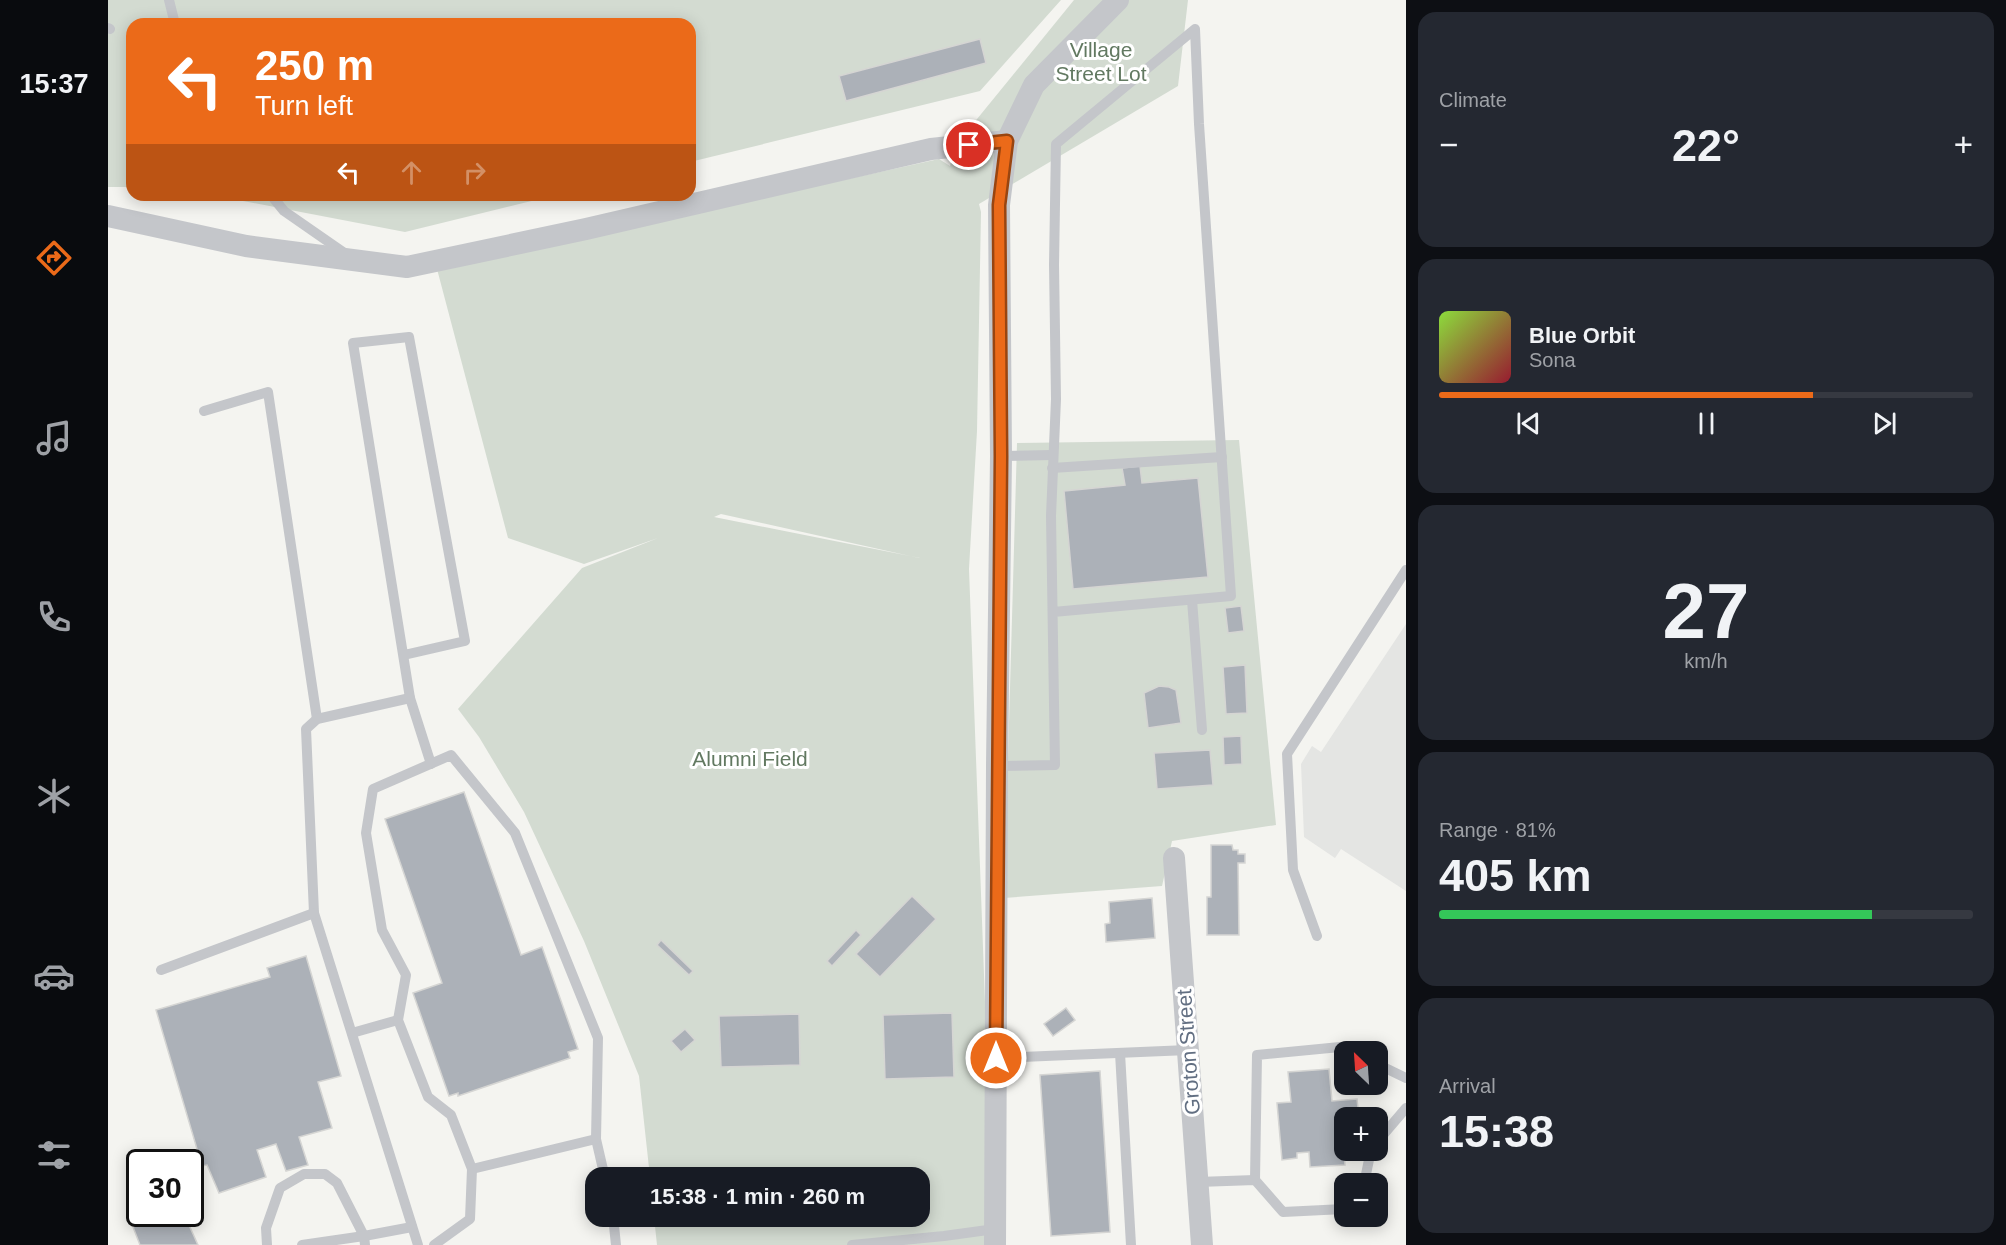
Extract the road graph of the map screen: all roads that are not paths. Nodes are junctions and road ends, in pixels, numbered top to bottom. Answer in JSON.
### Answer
{"nodes":[{"id":1,"x":169,"y":0,"type":"edge"},
{"id":2,"x":1118,"y":0,"type":"edge"},
{"id":3,"x":174,"y":18,"type":"edge"},
{"id":4,"x":1007,"y":141,"type":"junction"},
{"id":5,"x":276,"y":201,"type":"edge"},
{"id":6,"x":108,"y":216,"type":"edge"},
{"id":7,"x":355,"y":260,"type":"junction"},
{"id":8,"x":204,"y":411,"type":"dead end"},
{"id":9,"x":1052,"y":455,"type":"junction"},
{"id":10,"x":1001,"y":456,"type":"junction"},
{"id":11,"x":1222,"y":457,"type":"junction"},
{"id":12,"x":1052,"y":468,"type":"junction"},
{"id":13,"x":1406,"y":570,"type":"edge"},
{"id":14,"x":1192,"y":600,"type":"junction"},
{"id":15,"x":1053,"y":612,"type":"junction"},
{"id":16,"x":404,"y":655,"type":"junction"},
{"id":17,"x":410,"y":698,"type":"junction"},
{"id":18,"x":317,"y":719,"type":"junction"},
{"id":19,"x":1202,"y":730,"type":"dead end"},
{"id":20,"x":431,"y":764,"type":"junction"},
{"id":21,"x":997,"y":766,"type":"junction"},
{"id":22,"x":1174,"y":858,"type":"dead end"},
{"id":23,"x":314,"y":913,"type":"junction"},
{"id":24,"x":1317,"y":936,"type":"dead end"},
{"id":25,"x":161,"y":970,"type":"dead end"},
{"id":26,"x":398,"y":1020,"type":"junction"},
{"id":27,"x":352,"y":1033,"type":"junction"},
{"id":28,"x":1334,"y":1048,"type":"edge"},
{"id":29,"x":1188,"y":1050,"type":"junction"},
{"id":30,"x":1120,"y":1053,"type":"junction"},
{"id":31,"x":996,"y":1058,"type":"junction"},
{"id":32,"x":1388,"y":1069,"type":"edge"},
{"id":33,"x":1406,"y":1078,"type":"edge"},
{"id":34,"x":1406,"y":1108,"type":"edge"},
{"id":35,"x":1388,"y":1129,"type":"edge"},
{"id":36,"x":596,"y":1139,"type":"junction"},
{"id":37,"x":602,"y":1167,"type":"edge"},
{"id":38,"x":472,"y":1168,"type":"junction"},
{"id":39,"x":1255,"y":1180,"type":"junction"},
{"id":40,"x":1198,"y":1182,"type":"junction"},
{"id":41,"x":1334,"y":1209,"type":"edge"},
{"id":42,"x":412,"y":1227,"type":"junction"},
{"id":43,"x":614,"y":1227,"type":"edge"},
{"id":44,"x":995,"y":1237,"type":"edge"},
{"id":45,"x":364,"y":1241,"type":"edge"},
{"id":46,"x":267,"y":1245,"type":"edge"},
{"id":47,"x":302,"y":1245,"type":"edge"},
{"id":48,"x":418,"y":1245,"type":"edge"},
{"id":49,"x":434,"y":1245,"type":"edge"},
{"id":50,"x":616,"y":1245,"type":"edge"},
{"id":51,"x":852,"y":1245,"type":"edge"},
{"id":52,"x":1131,"y":1245,"type":"edge"},
{"id":53,"x":1202,"y":1245,"type":"edge"}],
"edges":[{"from":1,"to":3,"type":"lane"},
{"from":2,"to":4,"type":"street"},
{"from":4,"to":7,"type":"street"},
{"from":4,"to":10,"type":"street"},
{"from":5,"to":7,"type":"lane"},
{"from":6,"to":7,"type":"street"},
{"from":8,"to":18,"type":"lane"},
{"from":9,"to":10,"type":"lane"},
{"from":9,"to":11,"type":"lane"},
{"from":9,"to":12,"type":"lane"},
{"from":10,"to":21,"type":"street"},
{"from":11,"to":12,"type":"lane"},
{"from":11,"to":14,"type":"lane"},
{"from":12,"to":15,"type":"lane"},
{"from":13,"to":24,"type":"lane"},
{"from":14,"to":15,"type":"lane"},
{"from":14,"to":19,"type":"lane"},
{"from":15,"to":21,"type":"lane"},
{"from":16,"to":16,"type":"lane"},
{"from":16,"to":17,"type":"lane"},
{"from":17,"to":18,"type":"lane"},
{"from":17,"to":20,"type":"lane"},
{"from":18,"to":23,"type":"lane"},
{"from":20,"to":26,"type":"lane"},
{"from":20,"to":36,"type":"lane"},
{"from":21,"to":31,"type":"street"},
{"from":22,"to":29,"type":"street","name":"Groton Street"},
{"from":23,"to":25,"type":"lane"},
{"from":23,"to":27,"type":"lane"},
{"from":26,"to":27,"type":"lane"},
{"from":26,"to":38,"type":"lane"},
{"from":27,"to":42,"type":"lane"},
{"from":28,"to":39,"type":"lane"},
{"from":29,"to":30,"type":"lane"},
{"from":29,"to":40,"type":"street","name":"Groton Street"},
{"from":30,"to":31,"type":"lane"},
{"from":30,"to":52,"type":"lane"},
{"from":31,"to":44,"type":"street"},
{"from":32,"to":33,"type":"lane"},
{"from":34,"to":35,"type":"lane"},
{"from":36,"to":37,"type":"lane"},
{"from":36,"to":38,"type":"lane"},
{"from":38,"to":49,"type":"lane"},
{"from":39,"to":40,"type":"lane"},
{"from":39,"to":41,"type":"lane"},
{"from":40,"to":53,"type":"street","name":"Groton Street"},
{"from":42,"to":45,"type":"lane"},
{"from":42,"to":48,"type":"lane"},
{"from":43,"to":50,"type":"lane"},
{"from":44,"to":51,"type":"lane"},
{"from":45,"to":46,"type":"lane"},
{"from":45,"to":47,"type":"lane"}]}
